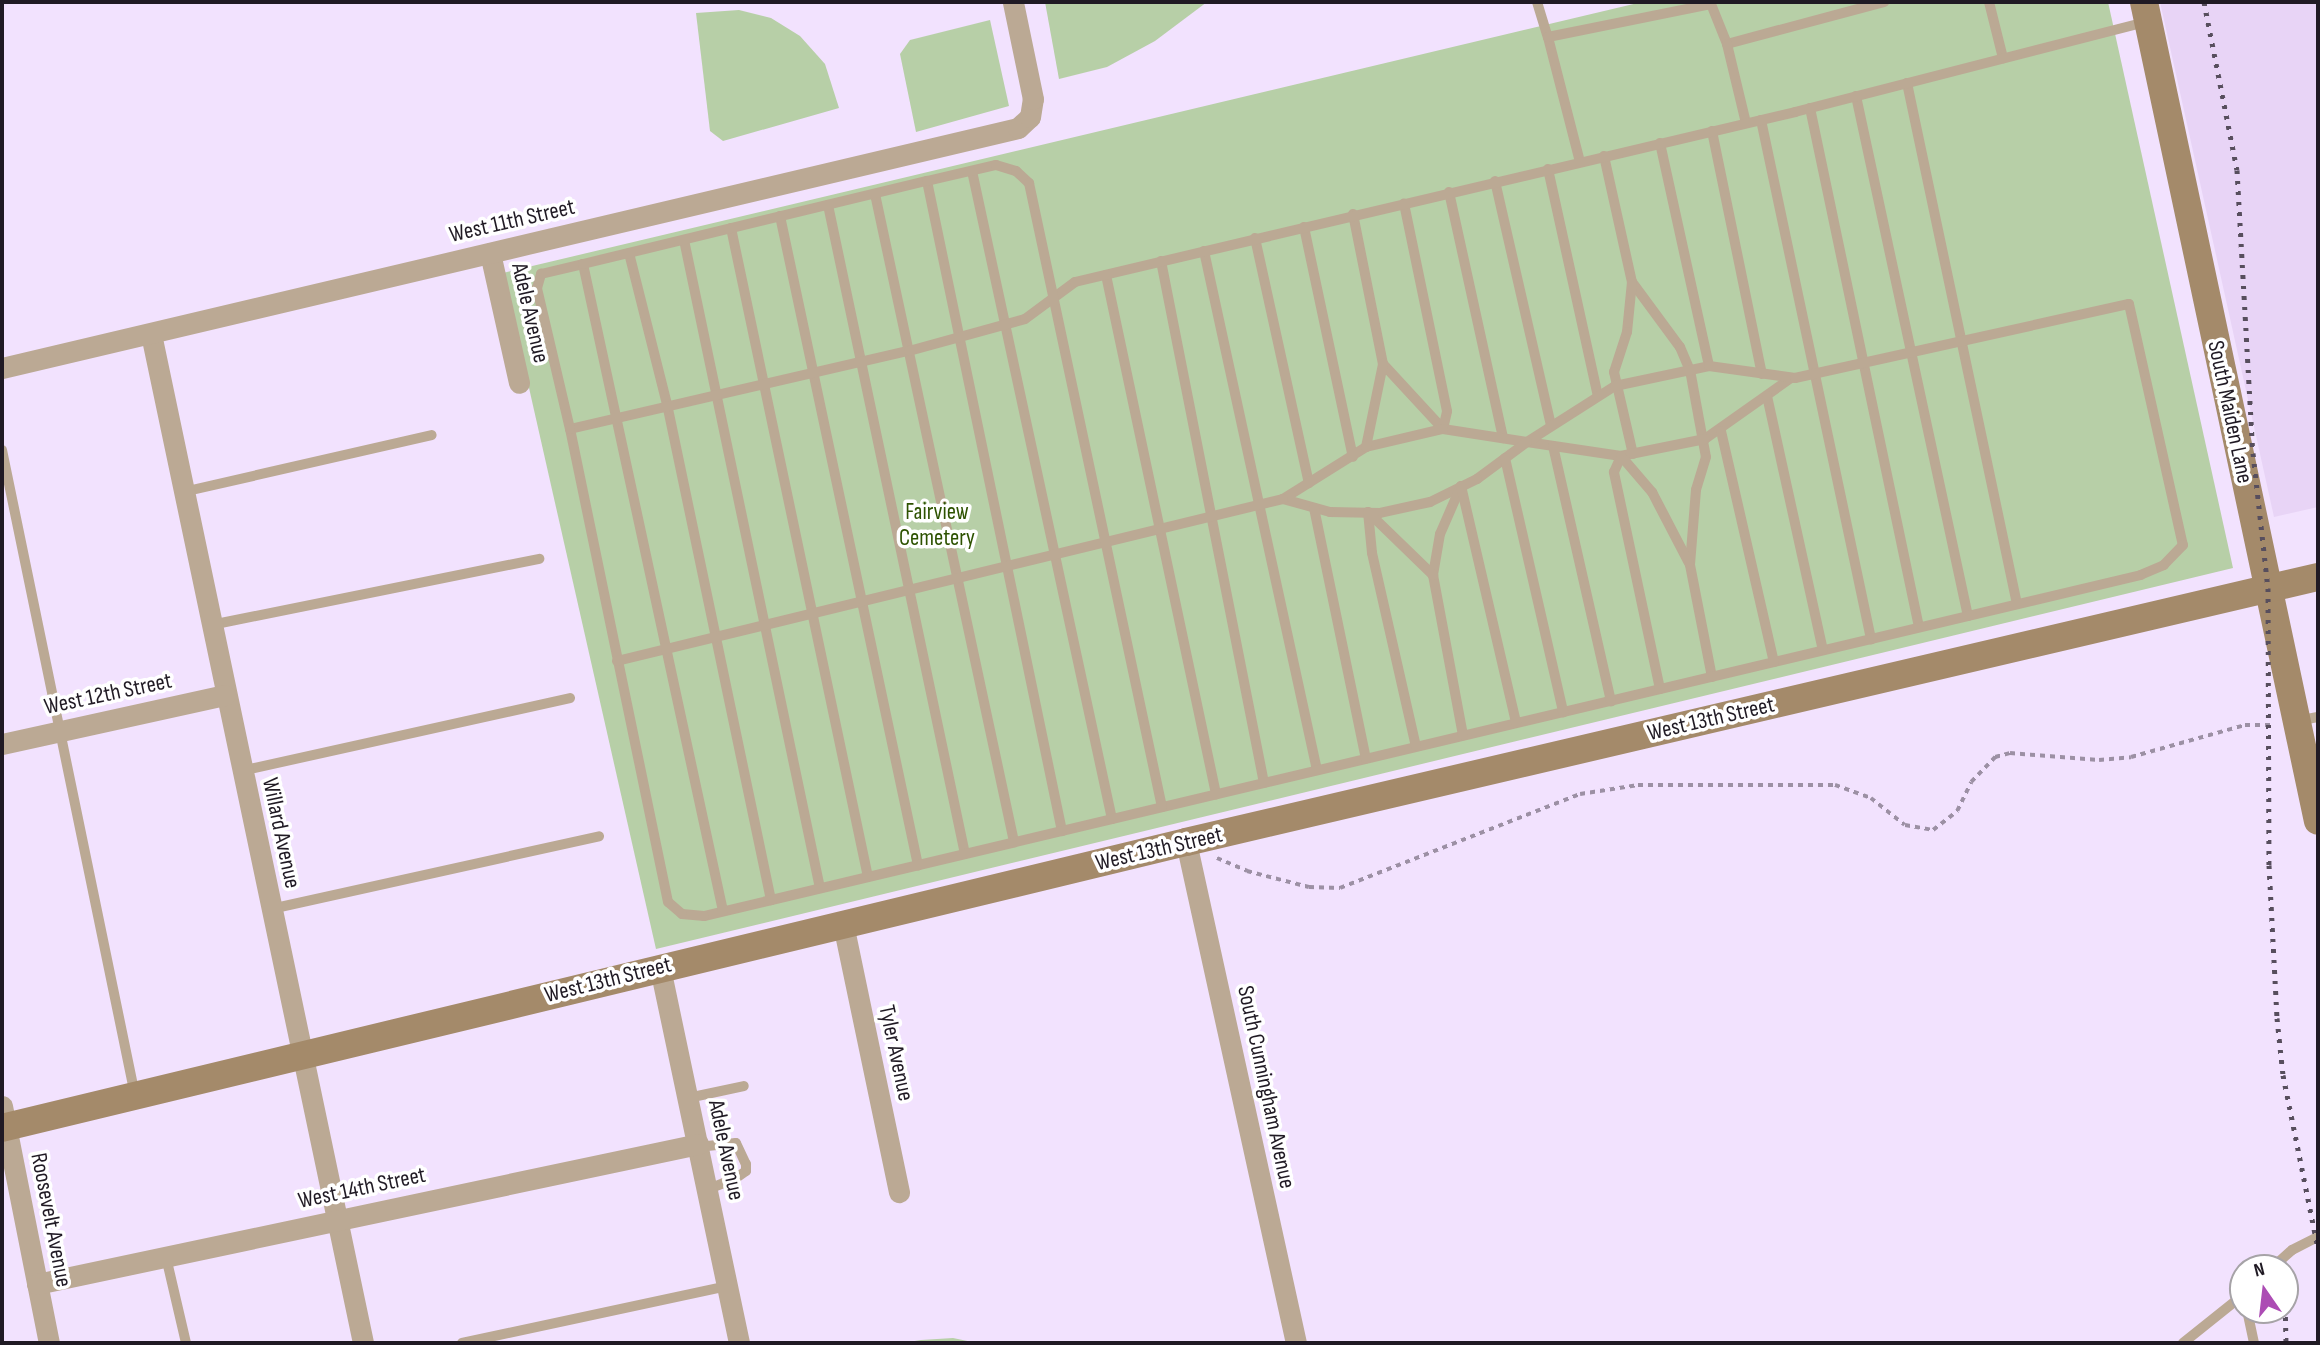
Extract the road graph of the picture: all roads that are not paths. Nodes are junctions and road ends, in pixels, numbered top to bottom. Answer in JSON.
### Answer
{"nodes":[{"id":1,"x":1013,"y":2,"type":"edge"},
{"id":2,"x":1537,"y":2,"type":"edge"},
{"id":3,"x":1884,"y":2,"type":"edge"},
{"id":4,"x":1989,"y":2,"type":"edge"},
{"id":5,"x":2146,"y":12,"type":"edge"},
{"id":6,"x":1548,"y":37,"type":"junction"},
{"id":7,"x":1727,"y":44,"type":"junction"},
{"id":8,"x":2003,"y":58,"type":"junction"},
{"id":9,"x":1907,"y":83,"type":"junction"},
{"id":10,"x":1856,"y":96,"type":"junction"},
{"id":11,"x":1810,"y":108,"type":"junction"},
{"id":12,"x":1761,"y":120,"type":"junction"},
{"id":13,"x":1746,"y":123,"type":"junction"},
{"id":14,"x":1712,"y":131,"type":"junction"},
{"id":15,"x":1660,"y":143,"type":"junction"},
{"id":16,"x":1604,"y":156,"type":"junction"},
{"id":17,"x":1580,"y":162,"type":"junction"},
{"id":18,"x":1548,"y":169,"type":"junction"},
{"id":19,"x":972,"y":170,"type":"junction"},
{"id":20,"x":927,"y":181,"type":"junction"},
{"id":21,"x":1496,"y":181,"type":"junction"},
{"id":22,"x":1449,"y":192,"type":"junction"},
{"id":23,"x":875,"y":194,"type":"junction"},
{"id":24,"x":1404,"y":202,"type":"junction"},
{"id":25,"x":828,"y":205,"type":"junction"},
{"id":26,"x":1353,"y":214,"type":"junction"},
{"id":27,"x":780,"y":216,"type":"junction"},
{"id":28,"x":1304,"y":226,"type":"junction"},
{"id":29,"x":731,"y":228,"type":"junction"},
{"id":30,"x":1255,"y":239,"type":"junction"},
{"id":31,"x":684,"y":240,"type":"junction"},
{"id":32,"x":1204,"y":251,"type":"junction"},
{"id":33,"x":489,"y":253,"type":"junction"},
{"id":34,"x":629,"y":253,"type":"junction"},
{"id":35,"x":1161,"y":261,"type":"junction"},
{"id":36,"x":583,"y":264,"type":"junction"},
{"id":37,"x":1106,"y":275,"type":"junction"},
{"id":38,"x":1632,"y":282,"type":"junction"},
{"id":39,"x":1052,"y":300,"type":"junction"},
{"id":40,"x":1009,"y":323,"type":"junction"},
{"id":41,"x":151,"y":334,"type":"junction"},
{"id":42,"x":959,"y":337,"type":"junction"},
{"id":43,"x":1960,"y":342,"type":"junction"},
{"id":44,"x":909,"y":351,"type":"junction"},
{"id":45,"x":1911,"y":352,"type":"junction"},
{"id":46,"x":860,"y":361,"type":"junction"},
{"id":47,"x":1863,"y":363,"type":"junction"},
{"id":48,"x":1383,"y":364,"type":"junction"},
{"id":49,"x":1709,"y":366,"type":"junction"},
{"id":50,"x":2,"y":368,"type":"edge"},
{"id":51,"x":1690,"y":370,"type":"junction"},
{"id":52,"x":815,"y":372,"type":"junction"},
{"id":53,"x":1762,"y":374,"type":"junction"},
{"id":54,"x":1816,"y":374,"type":"junction"},
{"id":55,"x":1791,"y":378,"type":"junction"},
{"id":56,"x":519,"y":383,"type":"dead end"},
{"id":57,"x":763,"y":384,"type":"junction"},
{"id":58,"x":1615,"y":386,"type":"junction"},
{"id":59,"x":716,"y":394,"type":"junction"},
{"id":60,"x":1598,"y":396,"type":"junction"},
{"id":61,"x":1767,"y":396,"type":"junction"},
{"id":62,"x":667,"y":404,"type":"junction"},
{"id":63,"x":616,"y":415,"type":"junction"},
{"id":64,"x":1551,"y":426,"type":"junction"},
{"id":65,"x":570,"y":429,"type":"junction"},
{"id":66,"x":1443,"y":429,"type":"junction"},
{"id":67,"x":1721,"y":431,"type":"junction"},
{"id":68,"x":432,"y":435,"type":"dead end"},
{"id":69,"x":1503,"y":438,"type":"junction"},
{"id":70,"x":1704,"y":439,"type":"junction"},
{"id":71,"x":1527,"y":442,"type":"junction"},
{"id":72,"x":1553,"y":446,"type":"junction"},
{"id":73,"x":1366,"y":447,"type":"junction"},
{"id":74,"x":2,"y":450,"type":"edge"},
{"id":75,"x":1633,"y":454,"type":"junction"},
{"id":76,"x":1621,"y":456,"type":"junction"},
{"id":77,"x":1353,"y":457,"type":"junction"},
{"id":78,"x":1505,"y":458,"type":"junction"},
{"id":79,"x":1309,"y":483,"type":"junction"},
{"id":80,"x":1461,"y":486,"type":"junction"},
{"id":81,"x":183,"y":492,"type":"junction"},
{"id":82,"x":1283,"y":499,"type":"junction"},
{"id":83,"x":1261,"y":505,"type":"junction"},
{"id":84,"x":1314,"y":508,"type":"junction"},
{"id":85,"x":1368,"y":512,"type":"junction"},
{"id":86,"x":1213,"y":516,"type":"junction"},
{"id":87,"x":1163,"y":528,"type":"junction"},
{"id":88,"x":1104,"y":542,"type":"junction"},
{"id":89,"x":1056,"y":554,"type":"junction"},
{"id":90,"x":540,"y":559,"type":"dead end"},
{"id":91,"x":1690,"y":565,"type":"junction"},
{"id":92,"x":1005,"y":566,"type":"junction"},
{"id":93,"x":1433,"y":575,"type":"junction"},
{"id":94,"x":960,"y":577,"type":"junction"},
{"id":95,"x":2318,"y":577,"type":"edge"},
{"id":96,"x":2268,"y":588,"type":"junction"},
{"id":97,"x":911,"y":589,"type":"junction"},
{"id":98,"x":864,"y":601,"type":"junction"},
{"id":99,"x":2017,"y":604,"type":"junction"},
{"id":100,"x":813,"y":613,"type":"junction"},
{"id":101,"x":1968,"y":616,"type":"junction"},
{"id":102,"x":211,"y":625,"type":"junction"},
{"id":103,"x":764,"y":625,"type":"junction"},
{"id":104,"x":1919,"y":627,"type":"junction"},
{"id":105,"x":715,"y":637,"type":"junction"},
{"id":106,"x":1871,"y":639,"type":"junction"},
{"id":107,"x":667,"y":649,"type":"junction"},
{"id":108,"x":1823,"y":650,"type":"junction"},
{"id":109,"x":617,"y":661,"type":"junction"},
{"id":110,"x":1774,"y":662,"type":"junction"},
{"id":111,"x":1712,"y":677,"type":"junction"},
{"id":112,"x":1660,"y":689,"type":"junction"},
{"id":113,"x":225,"y":695,"type":"junction"},
{"id":114,"x":570,"y":698,"type":"dead end"},
{"id":115,"x":1611,"y":701,"type":"junction"},
{"id":116,"x":1563,"y":712,"type":"junction"},
{"id":117,"x":2308,"y":719,"type":"edge"},
{"id":118,"x":1516,"y":723,"type":"junction"},
{"id":119,"x":60,"y":731,"type":"junction"},
{"id":120,"x":1463,"y":736,"type":"junction"},
{"id":121,"x":2,"y":744,"type":"edge"},
{"id":122,"x":1416,"y":747,"type":"junction"},
{"id":123,"x":1366,"y":759,"type":"junction"},
{"id":124,"x":241,"y":771,"type":"junction"},
{"id":125,"x":1317,"y":771,"type":"junction"},
{"id":126,"x":1264,"y":783,"type":"junction"},
{"id":127,"x":1216,"y":794,"type":"junction"},
{"id":128,"x":1162,"y":807,"type":"junction"},
{"id":129,"x":1112,"y":819,"type":"junction"},
{"id":130,"x":2318,"y":821,"type":"edge"},
{"id":131,"x":1062,"y":831,"type":"junction"},
{"id":132,"x":599,"y":836,"type":"dead end"},
{"id":133,"x":1014,"y":842,"type":"junction"},
{"id":134,"x":1187,"y":847,"type":"junction"},
{"id":135,"x":965,"y":854,"type":"junction"},
{"id":136,"x":918,"y":865,"type":"junction"},
{"id":137,"x":868,"y":877,"type":"junction"},
{"id":138,"x":820,"y":888,"type":"junction"},
{"id":139,"x":771,"y":900,"type":"junction"},
{"id":140,"x":271,"y":909,"type":"junction"},
{"id":141,"x":723,"y":911,"type":"junction"},
{"id":142,"x":843,"y":924,"type":"junction"},
{"id":143,"x":660,"y":968,"type":"junction"},
{"id":144,"x":302,"y":1055,"type":"junction"},
{"id":145,"x":744,"y":1086,"type":"dead end"},
{"id":146,"x":135,"y":1095,"type":"junction"},
{"id":147,"x":688,"y":1098,"type":"junction"},
{"id":148,"x":3,"y":1120,"type":"edge"},
{"id":149,"x":698,"y":1145,"type":"junction"},
{"id":150,"x":707,"y":1190,"type":"junction"},
{"id":151,"x":899,"y":1192,"type":"dead end"},
{"id":152,"x":336,"y":1221,"type":"junction"},
{"id":153,"x":2318,"y":1237,"type":"edge"},
{"id":154,"x":2288,"y":1254,"type":"edge"},
{"id":155,"x":166,"y":1257,"type":"junction"},
{"id":156,"x":37,"y":1284,"type":"junction"},
{"id":157,"x":727,"y":1286,"type":"junction"},
{"id":158,"x":2229,"y":1305,"type":"edge"},
{"id":159,"x":2250,"y":1324,"type":"edge"},
{"id":160,"x":49,"y":1343,"type":"edge"},
{"id":161,"x":186,"y":1343,"type":"edge"},
{"id":162,"x":363,"y":1343,"type":"edge"},
{"id":163,"x":462,"y":1343,"type":"edge"},
{"id":164,"x":739,"y":1343,"type":"edge"},
{"id":165,"x":1296,"y":1343,"type":"edge"},
{"id":166,"x":2183,"y":1343,"type":"edge"},
{"id":167,"x":2254,"y":1343,"type":"edge"}],
"edges":[{"from":1,"to":33,"type":"street","name":"West 11th Street"},
{"from":2,"to":6,"type":"lane"},
{"from":3,"to":7,"type":"lane"},
{"from":4,"to":8,"type":"lane"},
{"from":5,"to":8,"type":"lane"},
{"from":5,"to":96,"type":"street","name":"South Maiden Lane"},
{"from":6,"to":7,"type":"lane"},
{"from":6,"to":17,"type":"lane"},
{"from":7,"to":13,"type":"lane"},
{"from":8,"to":9,"type":"lane"},
{"from":9,"to":10,"type":"lane"},
{"from":9,"to":43,"type":"lane"},
{"from":10,"to":11,"type":"lane"},
{"from":10,"to":45,"type":"lane"},
{"from":11,"to":12,"type":"lane"},
{"from":11,"to":47,"type":"lane"},
{"from":12,"to":13,"type":"lane"},
{"from":12,"to":54,"type":"lane"},
{"from":13,"to":14,"type":"lane"},
{"from":14,"to":15,"type":"lane"},
{"from":14,"to":53,"type":"lane"},
{"from":15,"to":16,"type":"lane"},
{"from":15,"to":49,"type":"lane"},
{"from":16,"to":17,"type":"lane"},
{"from":16,"to":38,"type":"lane"},
{"from":17,"to":18,"type":"lane"},
{"from":18,"to":21,"type":"lane"},
{"from":18,"to":60,"type":"lane"},
{"from":19,"to":20,"type":"lane"},
{"from":19,"to":39,"type":"lane"},
{"from":19,"to":40,"type":"lane"},
{"from":20,"to":23,"type":"lane"},
{"from":20,"to":42,"type":"lane"},
{"from":21,"to":22,"type":"lane"},
{"from":21,"to":64,"type":"lane"},
{"from":22,"to":24,"type":"lane"},
{"from":22,"to":69,"type":"lane"},
{"from":23,"to":25,"type":"lane"},
{"from":23,"to":44,"type":"lane"},
{"from":24,"to":26,"type":"lane"},
{"from":24,"to":66,"type":"lane"},
{"from":25,"to":27,"type":"lane"},
{"from":25,"to":46,"type":"lane"},
{"from":26,"to":28,"type":"lane"},
{"from":26,"to":48,"type":"lane"},
{"from":27,"to":29,"type":"lane"},
{"from":27,"to":52,"type":"lane"},
{"from":28,"to":30,"type":"lane"},
{"from":28,"to":77,"type":"lane"},
{"from":29,"to":31,"type":"lane"},
{"from":29,"to":57,"type":"lane"},
{"from":30,"to":32,"type":"lane"},
{"from":30,"to":79,"type":"lane"},
{"from":31,"to":34,"type":"lane"},
{"from":31,"to":59,"type":"lane"},
{"from":32,"to":35,"type":"lane"},
{"from":32,"to":83,"type":"lane"},
{"from":33,"to":41,"type":"street","name":"West 11th Street"},
{"from":33,"to":56,"type":"street","name":"Adele Avenue"},
{"from":34,"to":36,"type":"lane"},
{"from":34,"to":62,"type":"lane"},
{"from":35,"to":37,"type":"lane"},
{"from":35,"to":86,"type":"lane"},
{"from":36,"to":63,"type":"lane"},
{"from":36,"to":65,"type":"lane"},
{"from":37,"to":39,"type":"lane"},
{"from":37,"to":87,"type":"lane"},
{"from":38,"to":51,"type":"lane"},
{"from":38,"to":58,"type":"lane"},
{"from":39,"to":40,"type":"lane"},
{"from":39,"to":88,"type":"lane"},
{"from":40,"to":42,"type":"lane"},
{"from":40,"to":89,"type":"lane"},
{"from":41,"to":50,"type":"street","name":"West 11th Street"},
{"from":41,"to":81,"type":"street","name":"Willard Avenue"},
{"from":42,"to":44,"type":"lane"},
{"from":42,"to":92,"type":"lane"},
{"from":43,"to":45,"type":"lane"},
{"from":43,"to":99,"type":"lane"},
{"from":43,"to":99,"type":"lane"},
{"from":44,"to":46,"type":"lane"},
{"from":44,"to":94,"type":"lane"},
{"from":45,"to":47,"type":"lane"},
{"from":45,"to":101,"type":"lane"},
{"from":46,"to":52,"type":"lane"},
{"from":46,"to":97,"type":"lane"},
{"from":47,"to":54,"type":"lane"},
{"from":47,"to":104,"type":"lane"},
{"from":48,"to":66,"type":"lane"},
{"from":48,"to":73,"type":"lane"},
{"from":49,"to":51,"type":"lane"},
{"from":49,"to":53,"type":"lane"},
{"from":51,"to":58,"type":"lane"},
{"from":51,"to":70,"type":"lane"},
{"from":52,"to":57,"type":"lane"},
{"from":52,"to":98,"type":"lane"},
{"from":53,"to":55,"type":"lane"},
{"from":54,"to":55,"type":"lane"},
{"from":54,"to":106,"type":"lane"},
{"from":55,"to":61,"type":"lane"},
{"from":57,"to":59,"type":"lane"},
{"from":57,"to":100,"type":"lane"},
{"from":58,"to":60,"type":"lane"},
{"from":58,"to":75,"type":"lane"},
{"from":59,"to":62,"type":"lane"},
{"from":59,"to":103,"type":"lane"},
{"from":60,"to":64,"type":"lane"},
{"from":61,"to":67,"type":"lane"},
{"from":61,"to":108,"type":"lane"},
{"from":62,"to":63,"type":"lane"},
{"from":62,"to":105,"type":"lane"},
{"from":63,"to":65,"type":"lane"},
{"from":63,"to":107,"type":"lane"},
{"from":64,"to":71,"type":"lane"},
{"from":65,"to":109,"type":"lane"},
{"from":66,"to":69,"type":"lane"},
{"from":66,"to":73,"type":"lane"},
{"from":67,"to":70,"type":"lane"},
{"from":67,"to":110,"type":"lane"},
{"from":68,"to":81,"type":"lane"},
{"from":69,"to":71,"type":"lane"},
{"from":70,"to":75,"type":"lane"},
{"from":70,"to":91,"type":"lane"},
{"from":71,"to":72,"type":"lane"},
{"from":71,"to":78,"type":"lane"},
{"from":72,"to":76,"type":"lane"},
{"from":72,"to":115,"type":"lane"},
{"from":73,"to":77,"type":"lane"},
{"from":74,"to":119,"type":"lane"},
{"from":75,"to":76,"type":"lane"},
{"from":76,"to":91,"type":"lane"},
{"from":76,"to":112,"type":"lane"},
{"from":77,"to":79,"type":"lane"},
{"from":78,"to":80,"type":"lane"},
{"from":78,"to":116,"type":"lane"},
{"from":79,"to":82,"type":"lane"},
{"from":80,"to":85,"type":"lane"},
{"from":80,"to":93,"type":"lane"},
{"from":80,"to":118,"type":"lane"},
{"from":81,"to":102,"type":"street","name":"Willard Avenue"},
{"from":82,"to":83,"type":"lane"},
{"from":82,"to":84,"type":"lane"},
{"from":83,"to":86,"type":"lane"},
{"from":83,"to":125,"type":"lane"},
{"from":84,"to":85,"type":"lane"},
{"from":84,"to":123,"type":"lane"},
{"from":85,"to":93,"type":"lane"},
{"from":85,"to":122,"type":"lane"},
{"from":86,"to":87,"type":"lane"},
{"from":86,"to":126,"type":"lane"},
{"from":87,"to":88,"type":"lane"},
{"from":87,"to":127,"type":"lane"},
{"from":88,"to":89,"type":"lane"},
{"from":88,"to":128,"type":"lane"},
{"from":89,"to":92,"type":"lane"},
{"from":89,"to":129,"type":"lane"},
{"from":90,"to":102,"type":"lane"},
{"from":91,"to":111,"type":"lane"},
{"from":92,"to":94,"type":"lane"},
{"from":92,"to":131,"type":"lane"},
{"from":93,"to":120,"type":"lane"},
{"from":94,"to":97,"type":"lane"},
{"from":94,"to":133,"type":"lane"},
{"from":95,"to":96,"type":"street","name":"West 13th Street"},
{"from":96,"to":117,"type":"street","name":"South Maiden Lane"},
{"from":96,"to":134,"type":"street","name":"West 13th Street"},
{"from":97,"to":98,"type":"lane"},
{"from":97,"to":135,"type":"lane"},
{"from":98,"to":100,"type":"lane"},
{"from":98,"to":136,"type":"lane"},
{"from":99,"to":101,"type":"lane"},
{"from":100,"to":103,"type":"lane"},
{"from":100,"to":137,"type":"lane"},
{"from":101,"to":104,"type":"lane"},
{"from":102,"to":113,"type":"street","name":"Willard Avenue"},
{"from":103,"to":105,"type":"lane"},
{"from":103,"to":138,"type":"lane"},
{"from":104,"to":106,"type":"lane"},
{"from":105,"to":107,"type":"lane"},
{"from":105,"to":139,"type":"lane"},
{"from":106,"to":108,"type":"lane"},
{"from":107,"to":109,"type":"lane"},
{"from":107,"to":141,"type":"lane"},
{"from":108,"to":110,"type":"lane"},
{"from":109,"to":141,"type":"lane"},
{"from":110,"to":111,"type":"lane"},
{"from":111,"to":112,"type":"lane"},
{"from":112,"to":115,"type":"lane"},
{"from":113,"to":119,"type":"street","name":"West 12th Street"},
{"from":113,"to":124,"type":"street","name":"Willard Avenue"},
{"from":114,"to":124,"type":"lane"},
{"from":115,"to":116,"type":"lane"},
{"from":116,"to":118,"type":"lane"},
{"from":117,"to":130,"type":"street","name":"South Maiden Lane"},
{"from":118,"to":120,"type":"lane"},
{"from":119,"to":121,"type":"street","name":"West 12th Street"},
{"from":119,"to":146,"type":"lane"},
{"from":120,"to":122,"type":"lane"},
{"from":122,"to":123,"type":"lane"},
{"from":123,"to":125,"type":"lane"},
{"from":124,"to":140,"type":"street","name":"Willard Avenue"},
{"from":125,"to":126,"type":"lane"},
{"from":126,"to":127,"type":"lane"},
{"from":127,"to":128,"type":"lane"},
{"from":128,"to":129,"type":"lane"},
{"from":129,"to":131,"type":"lane"},
{"from":131,"to":133,"type":"lane"},
{"from":132,"to":140,"type":"lane"},
{"from":133,"to":135,"type":"lane"},
{"from":134,"to":142,"type":"street","name":"West 13th Street"},
{"from":134,"to":165,"type":"street","name":"South Cunningham Avenue"},
{"from":135,"to":136,"type":"lane"},
{"from":136,"to":137,"type":"lane"},
{"from":137,"to":138,"type":"lane"},
{"from":138,"to":139,"type":"lane"},
{"from":139,"to":141,"type":"lane"},
{"from":140,"to":144,"type":"street","name":"Willard Avenue"},
{"from":142,"to":143,"type":"street","name":"West 13th Street"},
{"from":142,"to":151,"type":"street","name":"Tyler Avenue"},
{"from":143,"to":144,"type":"street","name":"West 13th Street"},
{"from":143,"to":147,"type":"street","name":"Adele Avenue"},
{"from":144,"to":146,"type":"street","name":"West 13th Street"},
{"from":144,"to":152,"type":"street","name":"Willard Avenue"},
{"from":145,"to":147,"type":"lane"},
{"from":146,"to":148,"type":"street","name":"West 13th Street"},
{"from":147,"to":149,"type":"street","name":"Adele Avenue"},
{"from":148,"to":156,"type":"street","name":"Roosevelt Avenue"},
{"from":149,"to":150,"type":"street","name":"Adele Avenue"},
{"from":149,"to":150,"type":"lane"},
{"from":149,"to":152,"type":"street","name":"West 14th Street"},
{"from":150,"to":157,"type":"street","name":"Adele Avenue"},
{"from":152,"to":155,"type":"street","name":"West 14th Street"},
{"from":152,"to":162,"type":"street","name":"Willard Avenue"},
{"from":153,"to":154,"type":"lane"},
{"from":155,"to":156,"type":"street","name":"West 14th Street"},
{"from":155,"to":161,"type":"lane"},
{"from":156,"to":160,"type":"street","name":"Roosevelt Avenue"},
{"from":157,"to":163,"type":"lane"},
{"from":157,"to":164,"type":"street","name":"Adele Avenue"},
{"from":158,"to":166,"type":"lane"},
{"from":159,"to":167,"type":"lane"}]}
